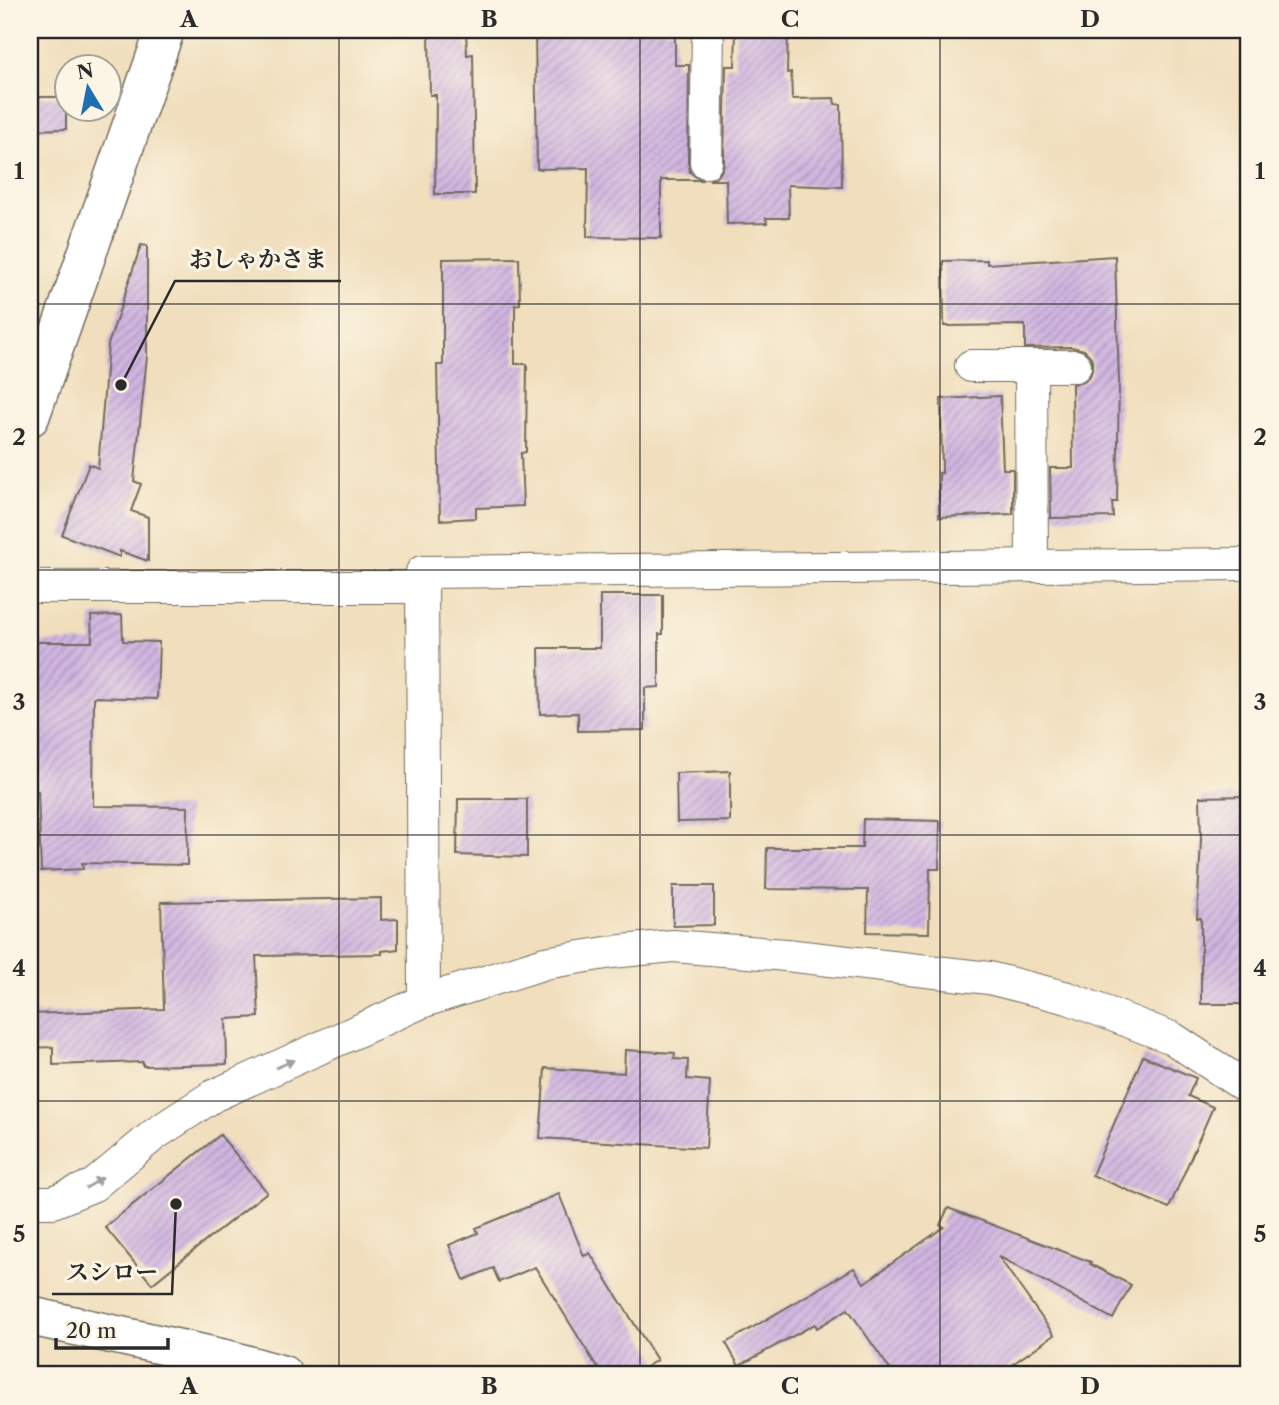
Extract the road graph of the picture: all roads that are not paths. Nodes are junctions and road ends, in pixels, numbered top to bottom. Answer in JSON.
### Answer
{"nodes":[{"id":1,"x":165,"y":30,"type":"edge"},
{"id":2,"x":708,"y":30,"type":"edge"},
{"id":3,"x":706,"y":162,"type":"dead end"},
{"id":4,"x":971,"y":366,"type":"dead end"},
{"id":5,"x":1031,"y":366,"type":"junction"},
{"id":6,"x":1075,"y":366,"type":"dead end"},
{"id":7,"x":30,"y":417,"type":"edge"},
{"id":8,"x":1249,"y":564,"type":"edge"},
{"id":9,"x":1032,"y":566,"type":"junction"},
{"id":10,"x":30,"y":587,"type":"edge"},
{"id":11,"x":422,"y":587,"type":"junction"},
{"id":12,"x":424,"y":1001,"type":"junction"},
{"id":13,"x":1249,"y":1089,"type":"edge"},
{"id":14,"x":30,"y":1202,"type":"edge"},
{"id":15,"x":30,"y":1316,"type":"edge"},
{"id":16,"x":283,"y":1375,"type":"edge"}],
"edges":[{"from":1,"to":7,"type":"main road"},
{"from":2,"to":3,"type":"street"},
{"from":4,"to":5,"type":"street"},
{"from":5,"to":6,"type":"street"},
{"from":5,"to":9,"type":"street"},
{"from":8,"to":9,"type":"street"},
{"from":9,"to":11,"type":"street"},
{"from":10,"to":11,"type":"street"},
{"from":11,"to":12,"type":"street"},
{"from":12,"to":13,"type":"street"},
{"from":14,"to":12,"type":"street","one_way":true},
{"from":15,"to":16,"type":"main road"}]}
